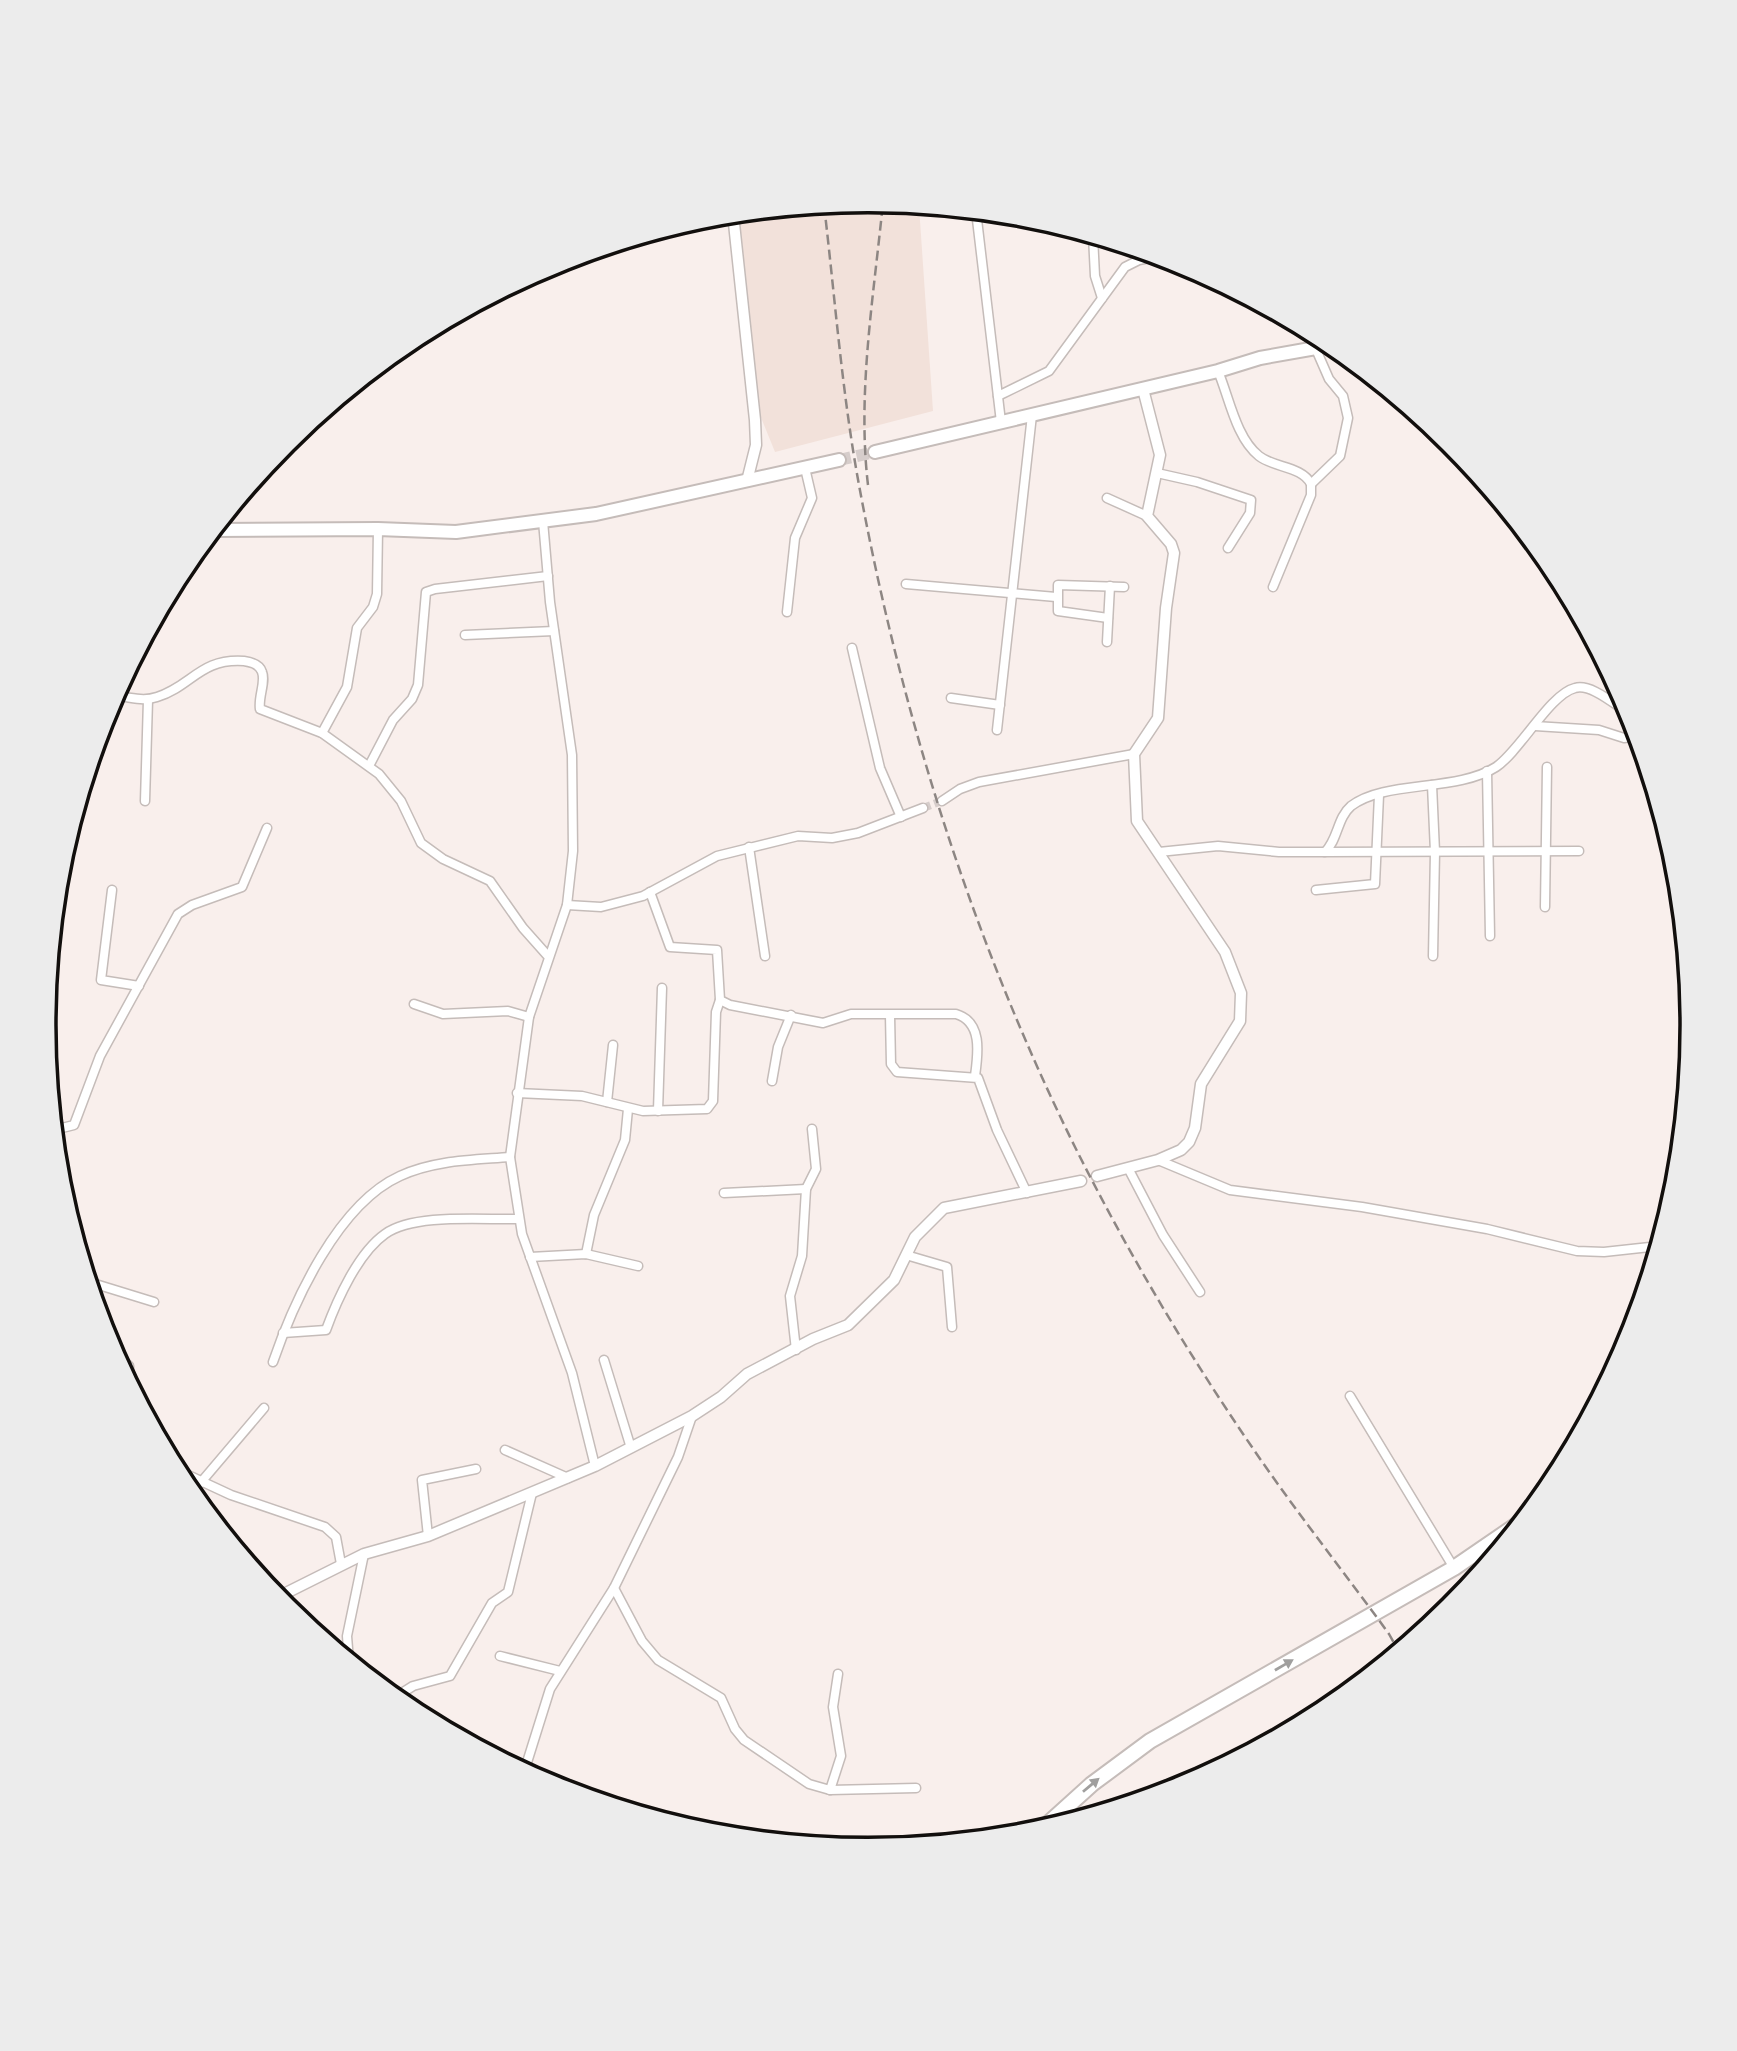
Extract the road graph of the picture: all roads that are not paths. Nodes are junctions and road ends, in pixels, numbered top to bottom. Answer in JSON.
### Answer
{"nodes":[{"id":1,"x":977,"y":220,"type":"edge"},
{"id":2,"x":734,"y":225,"type":"edge"},
{"id":3,"x":1093,"y":245,"type":"edge"},
{"id":4,"x":1140,"y":260,"type":"edge"},
{"id":5,"x":1102,"y":298,"type":"junction"},
{"id":6,"x":1315,"y":347,"type":"joint"},
{"id":7,"x":1218,"y":371,"type":"junction"},
{"id":8,"x":1143,"y":389,"type":"junction"},
{"id":9,"x":998,"y":396,"type":"junction"},
{"id":10,"x":1032,"y":415,"type":"junction"},
{"id":11,"x":1001,"y":422,"type":"junction"},
{"id":12,"x":875,"y":452,"type":"tunnel mouth"},
{"id":13,"x":839,"y":460,"type":"tunnel mouth"},
{"id":14,"x":805,"y":468,"type":"junction"},
{"id":15,"x":1157,"y":473,"type":"junction"},
{"id":16,"x":747,"y":481,"type":"junction"},
{"id":17,"x":1311,"y":484,"type":"junction"},
{"id":18,"x":1107,"y":498,"type":"dead end"},
{"id":19,"x":1147,"y":516,"type":"junction"},
{"id":20,"x":543,"y":521,"type":"junction"},
{"id":21,"x":378,"y":529,"type":"junction"},
{"id":22,"x":225,"y":530,"type":"edge"},
{"id":23,"x":1228,"y":548,"type":"dead end"},
{"id":24,"x":548,"y":576,"type":"junction"},
{"id":25,"x":906,"y":584,"type":"dead end"},
{"id":26,"x":1110,"y":586,"type":"junction"},
{"id":27,"x":1124,"y":587,"type":"dead end"},
{"id":28,"x":1273,"y":587,"type":"dead end"},
{"id":29,"x":1011,"y":593,"type":"junction"},
{"id":30,"x":1056,"y":597,"type":"junction"},
{"id":31,"x":787,"y":612,"type":"dead end"},
{"id":32,"x":1108,"y":618,"type":"junction"},
{"id":33,"x":554,"y":631,"type":"junction"},
{"id":34,"x":465,"y":635,"type":"dead end"},
{"id":35,"x":1107,"y":642,"type":"dead end"},
{"id":36,"x":852,"y":648,"type":"dead end"},
{"id":37,"x":126,"y":697,"type":"edge"},
{"id":38,"x":951,"y":698,"type":"dead end"},
{"id":39,"x":148,"y":700,"type":"junction"},
{"id":40,"x":1000,"y":705,"type":"junction"},
{"id":41,"x":1615,"y":706,"type":"edge"},
{"id":42,"x":1535,"y":726,"type":"junction"},
{"id":43,"x":997,"y":730,"type":"dead end"},
{"id":44,"x":322,"y":733,"type":"junction"},
{"id":45,"x":1626,"y":734,"type":"edge"},
{"id":46,"x":1134,"y":754,"type":"junction"},
{"id":47,"x":369,"y":766,"type":"junction"},
{"id":48,"x":1548,"y":767,"type":"dead end"},
{"id":49,"x":1487,"y":771,"type":"junction"},
{"id":50,"x":1432,"y":785,"type":"junction"},
{"id":51,"x":1379,"y":795,"type":"junction"},
{"id":52,"x":145,"y":801,"type":"dead end"},
{"id":53,"x":942,"y":801,"type":"tunnel mouth"},
{"id":54,"x":923,"y":808,"type":"tunnel mouth"},
{"id":55,"x":901,"y":817,"type":"junction"},
{"id":56,"x":267,"y":828,"type":"dead end"},
{"id":57,"x":749,"y":848,"type":"junction"},
{"id":58,"x":1546,"y":851,"type":"junction"},
{"id":59,"x":1579,"y":851,"type":"dead end"},
{"id":60,"x":1159,"y":852,"type":"junction"},
{"id":61,"x":1325,"y":852,"type":"junction"},
{"id":62,"x":1378,"y":852,"type":"junction"},
{"id":63,"x":1435,"y":852,"type":"junction"},
{"id":64,"x":1489,"y":852,"type":"junction"},
{"id":65,"x":112,"y":890,"type":"dead end"},
{"id":66,"x":1316,"y":890,"type":"dead end"},
{"id":67,"x":650,"y":892,"type":"junction"},
{"id":68,"x":566,"y":905,"type":"junction"},
{"id":69,"x":1545,"y":908,"type":"dead end"},
{"id":70,"x":1490,"y":936,"type":"dead end"},
{"id":71,"x":547,"y":955,"type":"junction"},
{"id":72,"x":765,"y":956,"type":"dead end"},
{"id":73,"x":1433,"y":956,"type":"dead end"},
{"id":74,"x":139,"y":986,"type":"junction"},
{"id":75,"x":662,"y":988,"type":"dead end"},
{"id":76,"x":720,"y":1000,"type":"junction"},
{"id":77,"x":414,"y":1004,"type":"dead end"},
{"id":78,"x":791,"y":1015,"type":"junction"},
{"id":79,"x":890,"y":1015,"type":"junction"},
{"id":80,"x":529,"y":1017,"type":"junction"},
{"id":81,"x":613,"y":1045,"type":"dead end"},
{"id":82,"x":975,"y":1076,"type":"junction"},
{"id":83,"x":772,"y":1082,"type":"dead end"},
{"id":84,"x":517,"y":1093,"type":"junction"},
{"id":85,"x":607,"y":1102,"type":"junction"},
{"id":86,"x":628,"y":1109,"type":"junction"},
{"id":87,"x":658,"y":1111,"type":"junction"},
{"id":88,"x":63,"y":1129,"type":"edge"},
{"id":89,"x":812,"y":1129,"type":"dead end"},
{"id":90,"x":510,"y":1157,"type":"junction"},
{"id":91,"x":1158,"y":1160,"type":"junction"},
{"id":92,"x":1128,"y":1168,"type":"junction"},
{"id":93,"x":1097,"y":1176,"type":"dead end"},
{"id":94,"x":1081,"y":1181,"type":"dead end"},
{"id":95,"x":806,"y":1189,"type":"junction"},
{"id":96,"x":724,"y":1193,"type":"dead end"},
{"id":97,"x":1027,"y":1193,"type":"junction"},
{"id":98,"x":518,"y":1219,"type":"junction"},
{"id":99,"x":1650,"y":1247,"type":"edge"},
{"id":100,"x":586,"y":1254,"type":"junction"},
{"id":101,"x":906,"y":1255,"type":"junction"},
{"id":102,"x":530,"y":1257,"type":"junction"},
{"id":103,"x":638,"y":1266,"type":"dead end"},
{"id":104,"x":98,"y":1285,"type":"edge"},
{"id":105,"x":1200,"y":1292,"type":"dead end"},
{"id":106,"x":153,"y":1302,"type":"dead end"},
{"id":107,"x":952,"y":1327,"type":"dead end"},
{"id":108,"x":283,"y":1333,"type":"junction"},
{"id":109,"x":796,"y":1350,"type":"junction"},
{"id":110,"x":604,"y":1360,"type":"dead end"},
{"id":111,"x":273,"y":1362,"type":"dead end"},
{"id":112,"x":1350,"y":1396,"type":"dead end"},
{"id":113,"x":264,"y":1408,"type":"dead end"},
{"id":114,"x":692,"y":1416,"type":"junction"},
{"id":115,"x":631,"y":1448,"type":"junction"},
{"id":116,"x":505,"y":1450,"type":"dead end"},
{"id":117,"x":595,"y":1466,"type":"junction"},
{"id":118,"x":476,"y":1469,"type":"dead end"},
{"id":119,"x":568,"y":1478,"type":"junction"},
{"id":120,"x":194,"y":1479,"type":"edge"},
{"id":121,"x":201,"y":1482,"type":"junction"},
{"id":122,"x":199,"y":1485,"type":"edge"},
{"id":123,"x":532,"y":1493,"type":"junction"},
{"id":124,"x":428,"y":1536,"type":"junction"},
{"id":125,"x":1499,"y":1537,"type":"edge"},
{"id":126,"x":364,"y":1555,"type":"junction"},
{"id":127,"x":341,"y":1564,"type":"junction"},
{"id":128,"x":1454,"y":1568,"type":"junction"},
{"id":129,"x":614,"y":1588,"type":"junction"},
{"id":130,"x":287,"y":1592,"type":"edge"},
{"id":131,"x":348,"y":1648,"type":"edge"},
{"id":132,"x":500,"y":1656,"type":"dead end"},
{"id":133,"x":560,"y":1671,"type":"junction"},
{"id":134,"x":838,"y":1674,"type":"dead end"},
{"id":135,"x":404,"y":1692,"type":"edge"},
{"id":136,"x":527,"y":1762,"type":"edge"},
{"id":137,"x":916,"y":1788,"type":"dead end"},
{"id":138,"x":830,"y":1790,"type":"junction"},
{"id":139,"x":1059,"y":1815,"type":"edge"}],
"edges":[{"from":1,"to":9,"type":"street"},
{"from":2,"to":16,"type":"street"},
{"from":3,"to":5,"type":"street"},
{"from":4,"to":5,"type":"street"},
{"from":5,"to":9,"type":"street"},
{"from":6,"to":7,"type":"main road"},
{"from":6,"to":17,"type":"street"},
{"from":7,"to":8,"type":"main road"},
{"from":7,"to":17,"type":"street"},
{"from":8,"to":10,"type":"main road"},
{"from":8,"to":15,"type":"street"},
{"from":9,"to":11,"type":"street"},
{"from":10,"to":11,"type":"main road"},
{"from":10,"to":29,"type":"street"},
{"from":11,"to":12,"type":"main road"},
{"from":13,"to":14,"type":"main road"},
{"from":14,"to":16,"type":"main road"},
{"from":14,"to":31,"type":"street"},
{"from":15,"to":19,"type":"street"},
{"from":15,"to":23,"type":"street"},
{"from":16,"to":20,"type":"main road"},
{"from":17,"to":28,"type":"street"},
{"from":18,"to":19,"type":"street"},
{"from":19,"to":46,"type":"street"},
{"from":20,"to":21,"type":"main road"},
{"from":20,"to":24,"type":"street"},
{"from":21,"to":22,"type":"main road"},
{"from":21,"to":44,"type":"street"},
{"from":24,"to":33,"type":"street"},
{"from":24,"to":47,"type":"street"},
{"from":25,"to":29,"type":"street"},
{"from":26,"to":27,"type":"street"},
{"from":26,"to":30,"type":"street"},
{"from":26,"to":32,"type":"street"},
{"from":29,"to":30,"type":"street"},
{"from":29,"to":40,"type":"street"},
{"from":30,"to":32,"type":"street"},
{"from":32,"to":35,"type":"street"},
{"from":33,"to":34,"type":"street"},
{"from":33,"to":68,"type":"street"},
{"from":36,"to":55,"type":"street"},
{"from":37,"to":39,"type":"street"},
{"from":38,"to":40,"type":"street"},
{"from":39,"to":44,"type":"street"},
{"from":39,"to":52,"type":"street"},
{"from":40,"to":43,"type":"street"},
{"from":41,"to":42,"type":"street"},
{"from":42,"to":45,"type":"street"},
{"from":42,"to":49,"type":"street"},
{"from":44,"to":47,"type":"street"},
{"from":46,"to":53,"type":"street"},
{"from":46,"to":60,"type":"street"},
{"from":47,"to":71,"type":"street"},
{"from":48,"to":58,"type":"street"},
{"from":49,"to":50,"type":"street"},
{"from":49,"to":64,"type":"street"},
{"from":50,"to":51,"type":"street"},
{"from":50,"to":63,"type":"street"},
{"from":51,"to":61,"type":"street"},
{"from":51,"to":62,"type":"street"},
{"from":54,"to":55,"type":"street"},
{"from":55,"to":57,"type":"street"},
{"from":56,"to":74,"type":"street"},
{"from":57,"to":67,"type":"street"},
{"from":57,"to":72,"type":"street"},
{"from":58,"to":59,"type":"street"},
{"from":58,"to":64,"type":"street"},
{"from":58,"to":69,"type":"street"},
{"from":60,"to":61,"type":"street"},
{"from":60,"to":91,"type":"street"},
{"from":61,"to":62,"type":"street"},
{"from":62,"to":63,"type":"street"},
{"from":62,"to":66,"type":"street"},
{"from":63,"to":64,"type":"street"},
{"from":63,"to":73,"type":"street"},
{"from":64,"to":70,"type":"street"},
{"from":65,"to":74,"type":"street"},
{"from":67,"to":68,"type":"street"},
{"from":67,"to":76,"type":"street"},
{"from":68,"to":71,"type":"street"},
{"from":71,"to":80,"type":"street"},
{"from":74,"to":88,"type":"street"},
{"from":75,"to":87,"type":"street"},
{"from":76,"to":78,"type":"street"},
{"from":76,"to":87,"type":"street"},
{"from":77,"to":80,"type":"street"},
{"from":78,"to":79,"type":"street"},
{"from":78,"to":83,"type":"street"},
{"from":79,"to":82,"type":"street"},
{"from":79,"to":82,"type":"street"},
{"from":80,"to":84,"type":"street"},
{"from":81,"to":85,"type":"street"},
{"from":82,"to":97,"type":"street"},
{"from":84,"to":85,"type":"street"},
{"from":84,"to":90,"type":"street"},
{"from":85,"to":86,"type":"street"},
{"from":86,"to":87,"type":"street"},
{"from":86,"to":100,"type":"street"},
{"from":89,"to":95,"type":"street"},
{"from":90,"to":98,"type":"street"},
{"from":90,"to":108,"type":"street"},
{"from":91,"to":92,"type":"street"},
{"from":91,"to":99,"type":"street"},
{"from":92,"to":93,"type":"street"},
{"from":92,"to":105,"type":"street"},
{"from":94,"to":97,"type":"street"},
{"from":95,"to":96,"type":"street"},
{"from":95,"to":109,"type":"street"},
{"from":97,"to":101,"type":"street"},
{"from":98,"to":102,"type":"street"},
{"from":98,"to":108,"type":"street"},
{"from":100,"to":102,"type":"street"},
{"from":100,"to":103,"type":"street"},
{"from":101,"to":107,"type":"street"},
{"from":101,"to":109,"type":"street"},
{"from":102,"to":117,"type":"street"},
{"from":104,"to":106,"type":"street"},
{"from":108,"to":111,"type":"street"},
{"from":109,"to":114,"type":"street"},
{"from":110,"to":115,"type":"street"},
{"from":112,"to":128,"type":"street"},
{"from":113,"to":121,"type":"street"},
{"from":114,"to":115,"type":"street"},
{"from":114,"to":129,"type":"street"},
{"from":115,"to":117,"type":"street"},
{"from":116,"to":119,"type":"street"},
{"from":117,"to":119,"type":"street"},
{"from":118,"to":124,"type":"street"},
{"from":119,"to":123,"type":"street"},
{"from":120,"to":121,"type":"street"},
{"from":121,"to":122,"type":"street"},
{"from":121,"to":127,"type":"street"},
{"from":123,"to":124,"type":"street"},
{"from":123,"to":135,"type":"street"},
{"from":124,"to":126,"type":"street"},
{"from":125,"to":128,"type":"highway"},
{"from":126,"to":127,"type":"street"},
{"from":126,"to":131,"type":"street"},
{"from":127,"to":130,"type":"street"},
{"from":139,"to":128,"type":"highway","one_way":true},
{"from":129,"to":133,"type":"street"},
{"from":129,"to":138,"type":"street"},
{"from":132,"to":133,"type":"street"},
{"from":133,"to":136,"type":"street"},
{"from":134,"to":138,"type":"street"},
{"from":137,"to":138,"type":"street"}]}
